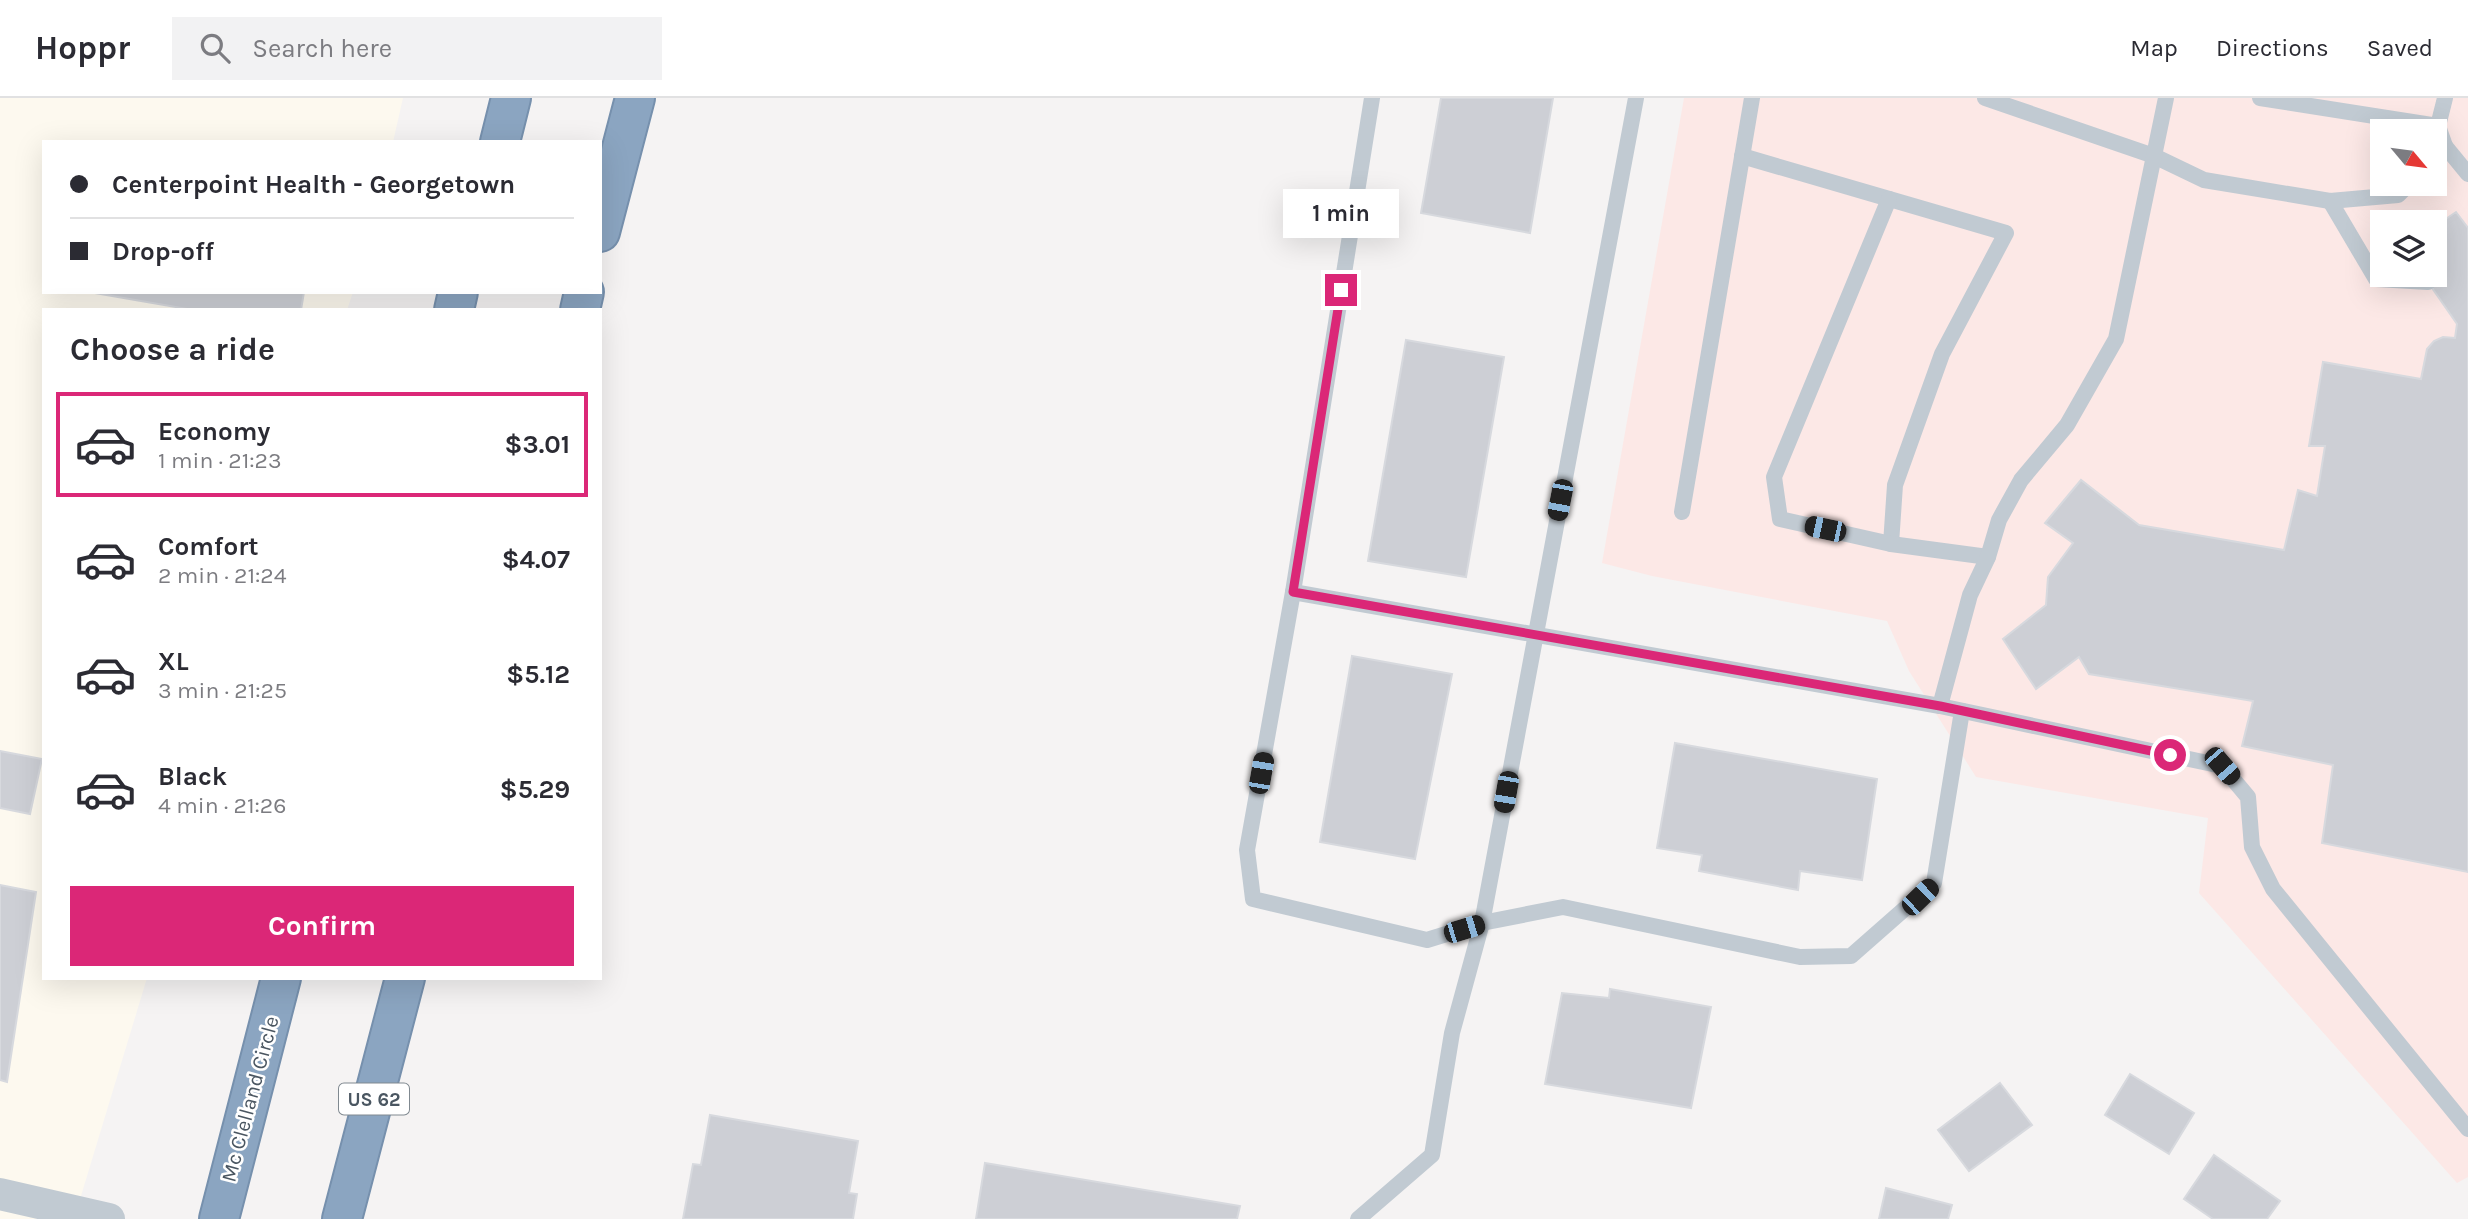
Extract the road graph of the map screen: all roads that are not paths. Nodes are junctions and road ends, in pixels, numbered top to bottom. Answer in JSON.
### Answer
{"nodes":[{"id":1,"x":511,"y":98,"type":"edge"},
{"id":2,"x":635,"y":98,"type":"edge"},
{"id":3,"x":1372,"y":98,"type":"edge"},
{"id":4,"x":1636,"y":98,"type":"edge"},
{"id":5,"x":1752,"y":98,"type":"edge"},
{"id":6,"x":1985,"y":98,"type":"edge"},
{"id":7,"x":2166,"y":98,"type":"edge"},
{"id":8,"x":2260,"y":98,"type":"edge"},
{"id":9,"x":2445,"y":98,"type":"edge"},
{"id":10,"x":2394,"y":119,"type":"edge"},
{"id":11,"x":2440,"y":119,"type":"edge"},
{"id":12,"x":500,"y":140,"type":"edge"},
{"id":13,"x":1742,"y":156,"type":"junction"},
{"id":14,"x":2154,"y":156,"type":"junction"},
{"id":15,"x":2447,"y":158,"type":"edge"},
{"id":16,"x":2468,"y":174,"type":"edge"},
{"id":17,"x":2387,"y":196,"type":"edge"},
{"id":18,"x":1889,"y":199,"type":"junction"},
{"id":19,"x":2330,"y":201,"type":"junction"},
{"id":20,"x":602,"y":224,"type":"edge"},
{"id":21,"x":2370,"y":269,"type":"edge"},
{"id":22,"x":1682,"y":512,"type":"dead end"},
{"id":23,"x":1891,"y":544,"type":"junction"},
{"id":24,"x":1988,"y":557,"type":"junction"},
{"id":25,"x":1293,"y":592,"type":"junction"},
{"id":26,"x":1534,"y":635,"type":"junction"},
{"id":27,"x":1940,"y":706,"type":"junction"},
{"id":28,"x":1962,"y":711,"type":"junction"},
{"id":29,"x":1482,"y":923,"type":"junction"},
{"id":30,"x":280,"y":980,"type":"edge"},
{"id":31,"x":404,"y":980,"type":"edge"},
{"id":32,"x":2467,"y":1126,"type":"edge"},
{"id":33,"x":0,"y":1194,"type":"edge"},
{"id":34,"x":109,"y":1219,"type":"edge"},
{"id":35,"x":219,"y":1219,"type":"edge"},
{"id":36,"x":342,"y":1219,"type":"edge"},
{"id":37,"x":1358,"y":1219,"type":"edge"}],
"edges":[{"from":1,"to":12,"type":"highway"},
{"from":2,"to":20,"type":"highway"},
{"from":3,"to":25,"type":"lane"},
{"from":4,"to":26,"type":"lane"},
{"from":5,"to":13,"type":"lane"},
{"from":6,"to":14,"type":"lane"},
{"from":7,"to":14,"type":"lane"},
{"from":8,"to":10,"type":"lane"},
{"from":9,"to":11,"type":"lane"},
{"from":13,"to":18,"type":"lane"},
{"from":13,"to":22,"type":"lane"},
{"from":14,"to":19,"type":"lane"},
{"from":14,"to":24,"type":"lane"},
{"from":15,"to":16,"type":"lane"},
{"from":17,"to":19,"type":"lane"},
{"from":18,"to":23,"type":"lane"},
{"from":18,"to":23,"type":"lane"},
{"from":19,"to":21,"type":"lane"},
{"from":23,"to":24,"type":"lane"},
{"from":24,"to":27,"type":"lane"},
{"from":25,"to":26,"type":"lane"},
{"from":25,"to":29,"type":"lane"},
{"from":26,"to":27,"type":"lane"},
{"from":26,"to":29,"type":"lane"},
{"from":27,"to":28,"type":"lane"},
{"from":28,"to":29,"type":"lane"},
{"from":28,"to":32,"type":"lane"},
{"from":29,"to":37,"type":"lane"},
{"from":30,"to":35,"type":"highway","name":"Mc Clelland Circle"},
{"from":31,"to":36,"type":"highway","number":"US 62"},
{"from":33,"to":34,"type":"street"}]}
